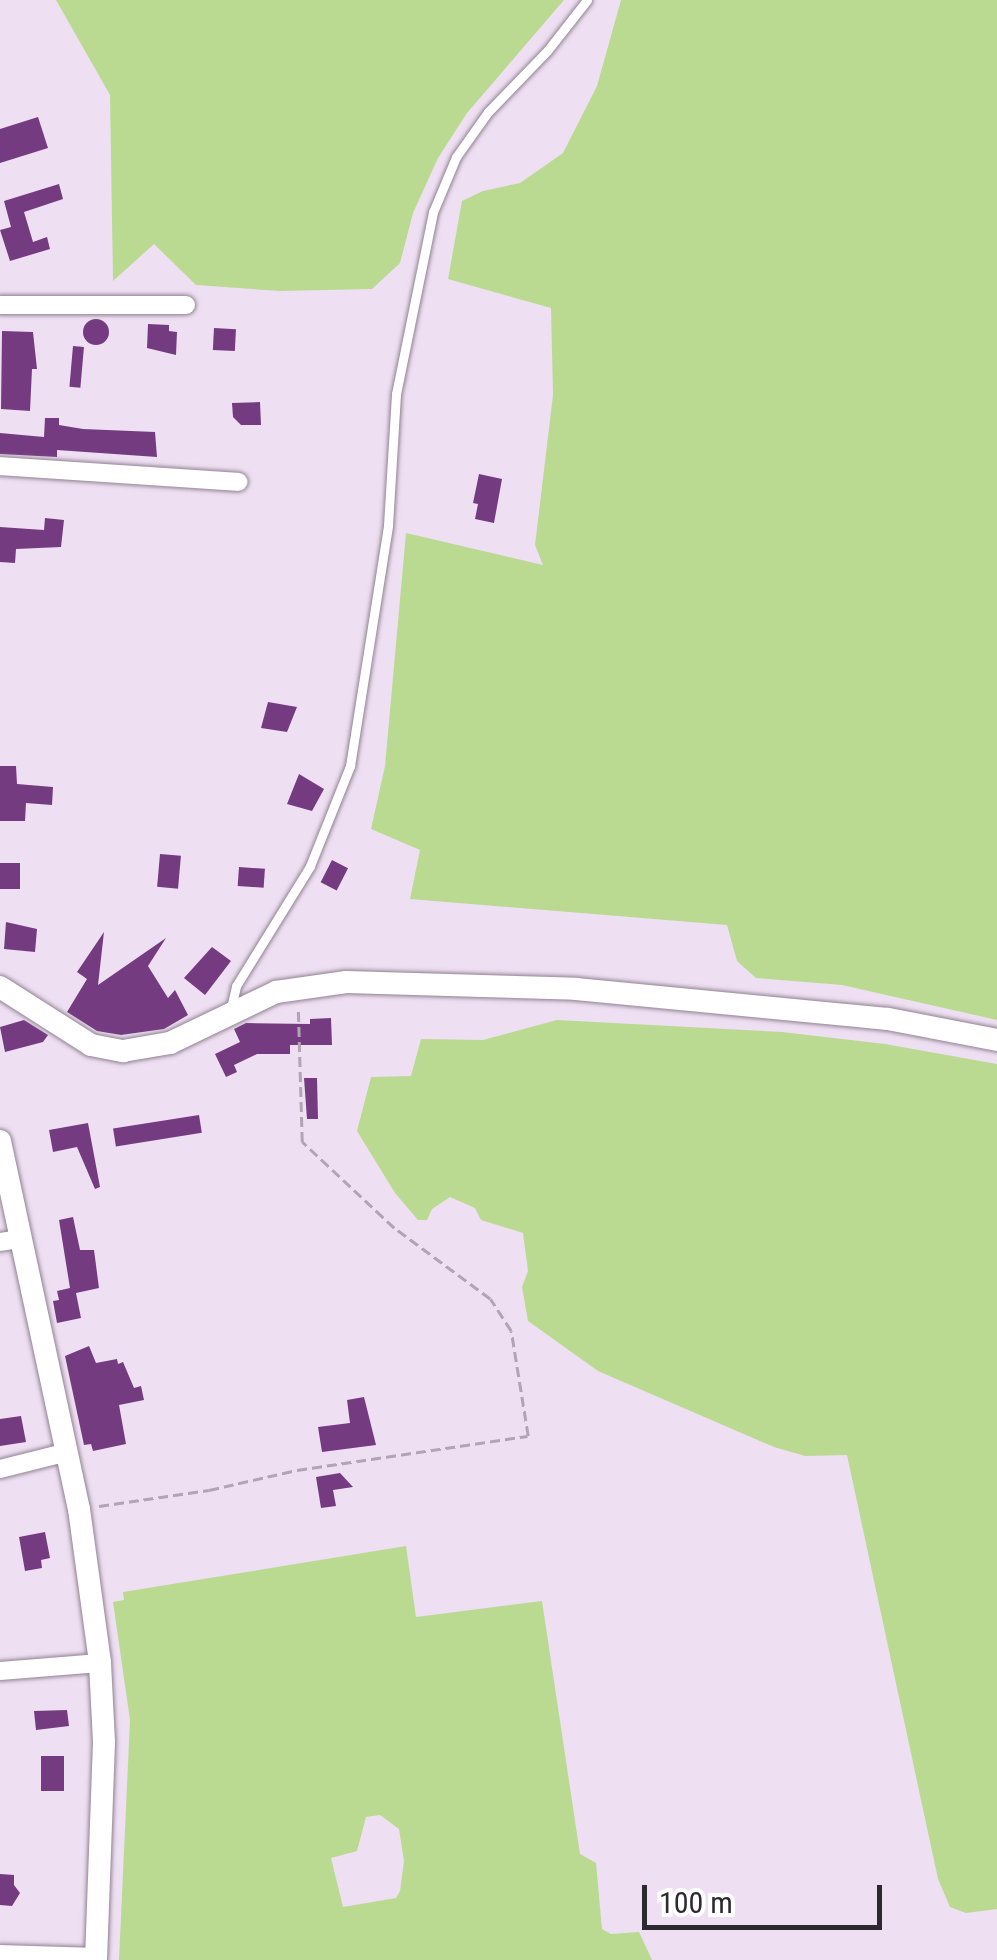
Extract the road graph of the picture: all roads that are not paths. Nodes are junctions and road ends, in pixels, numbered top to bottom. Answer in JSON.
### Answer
{"nodes":[{"id":1,"x":587,"y":0,"type":"edge"},
{"id":2,"x":0,"y":305,"type":"edge"},
{"id":3,"x":186,"y":306,"type":"dead end"},
{"id":4,"x":0,"y":466,"type":"edge"},
{"id":5,"x":238,"y":482,"type":"dead end"},
{"id":6,"x":0,"y":987,"type":"edge"},
{"id":7,"x":230,"y":1011,"type":"junction"},
{"id":8,"x":997,"y":1040,"type":"edge"},
{"id":9,"x":0,"y":1141,"type":"edge"},
{"id":10,"x":9,"y":1241,"type":"edge"},
{"id":11,"x":68,"y":1452,"type":"junction"},
{"id":12,"x":0,"y":1469,"type":"edge"},
{"id":13,"x":100,"y":1663,"type":"junction"},
{"id":14,"x":0,"y":1671,"type":"edge"},
{"id":15,"x":0,"y":1954,"type":"edge"},
{"id":16,"x":96,"y":1958,"type":"edge"}],
"edges":[{"from":1,"to":7,"type":"lane"},
{"from":2,"to":3,"type":"street"},
{"from":4,"to":5,"type":"street"},
{"from":6,"to":7,"type":"street"},
{"from":7,"to":8,"type":"street"},
{"from":9,"to":10,"type":"street"},
{"from":10,"to":11,"type":"street"},
{"from":11,"to":12,"type":"street"},
{"from":11,"to":13,"type":"street"},
{"from":13,"to":14,"type":"street"},
{"from":13,"to":16,"type":"street"},
{"from":15,"to":16,"type":"street"}]}
